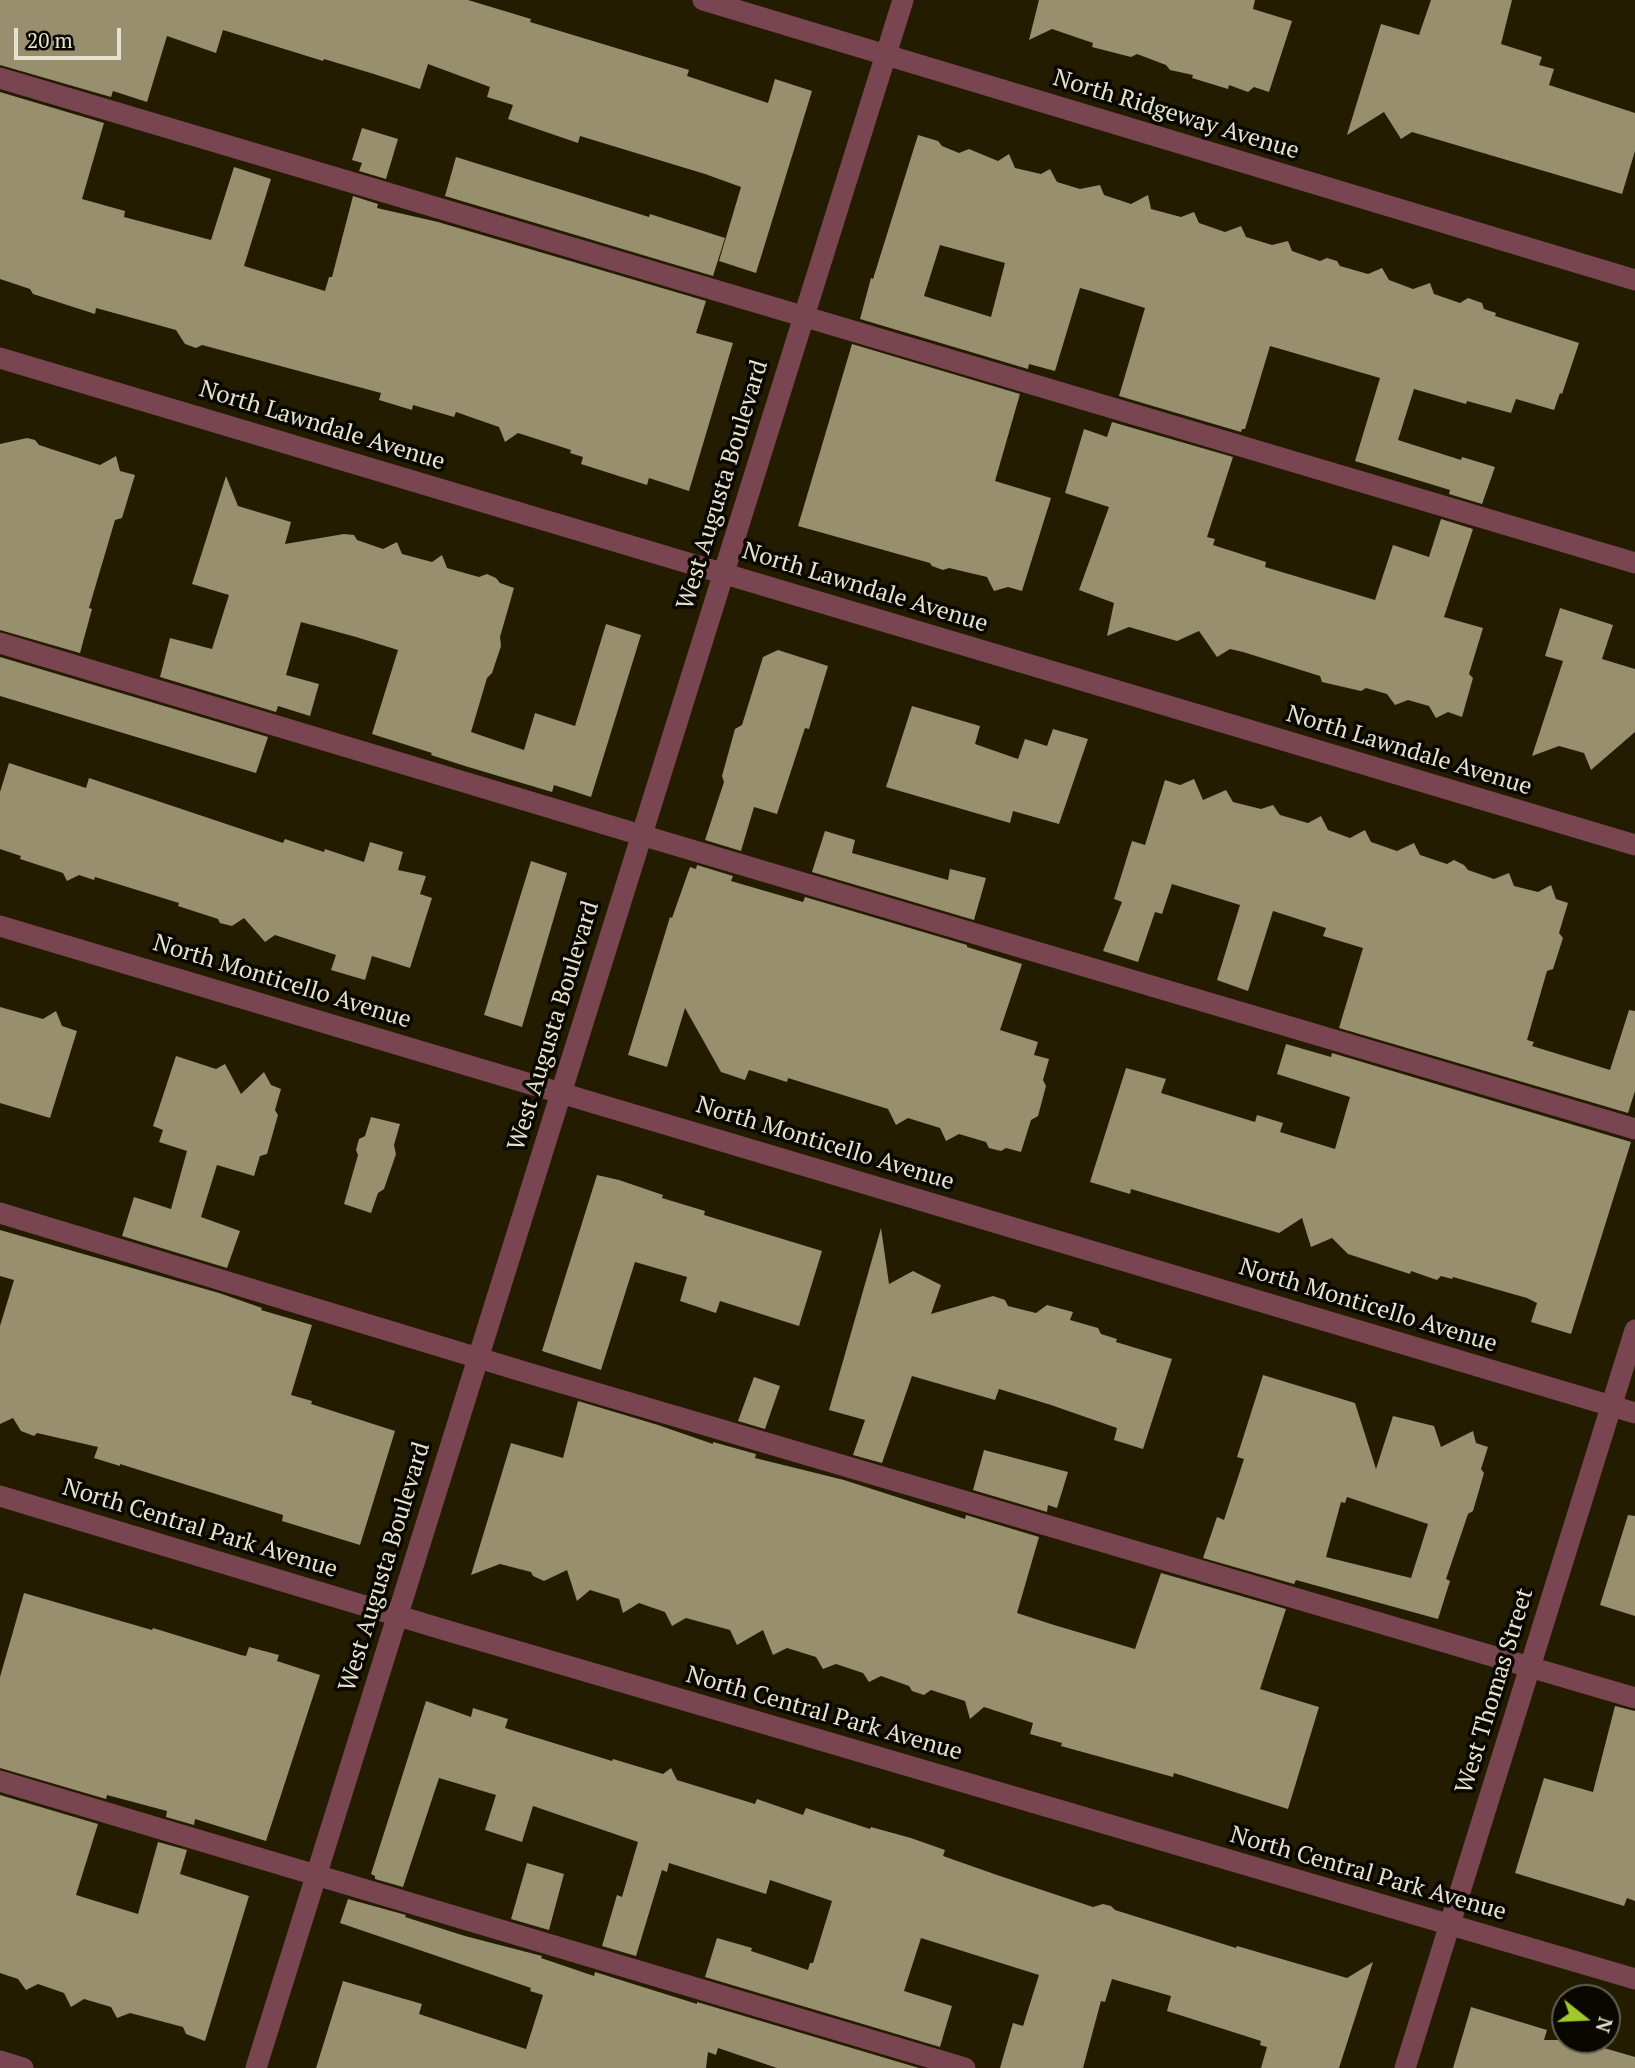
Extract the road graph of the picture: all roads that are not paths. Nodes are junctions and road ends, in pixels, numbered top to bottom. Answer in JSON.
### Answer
{"nodes":[{"id":1,"x":703,"y":0,"type":"edge"},
{"id":2,"x":903,"y":0,"type":"edge"},
{"id":3,"x":885,"y":55,"type":"junction"},
{"id":4,"x":0,"y":78,"type":"edge"},
{"id":5,"x":1635,"y":280,"type":"edge"},
{"id":6,"x":803,"y":317,"type":"junction"},
{"id":7,"x":0,"y":358,"type":"edge"},
{"id":8,"x":1635,"y":563,"type":"edge"},
{"id":9,"x":723,"y":573,"type":"junction"},
{"id":10,"x":0,"y":643,"type":"edge"},
{"id":11,"x":641,"y":835,"type":"junction"},
{"id":12,"x":1635,"y":845,"type":"edge"},
{"id":13,"x":0,"y":926,"type":"edge"},
{"id":14,"x":560,"y":1093,"type":"junction"},
{"id":15,"x":1635,"y":1129,"type":"edge"},
{"id":16,"x":0,"y":1213,"type":"edge"},
{"id":17,"x":1635,"y":1330,"type":"edge"},
{"id":18,"x":478,"y":1359,"type":"junction"},
{"id":19,"x":1612,"y":1406,"type":"junction"},
{"id":20,"x":1635,"y":1413,"type":"edge"},
{"id":21,"x":0,"y":1496,"type":"edge"},
{"id":22,"x":398,"y":1616,"type":"junction"},
{"id":23,"x":1530,"y":1667,"type":"junction"},
{"id":24,"x":1635,"y":1698,"type":"edge"},
{"id":25,"x":0,"y":1780,"type":"edge"},
{"id":26,"x":317,"y":1875,"type":"junction"},
{"id":27,"x":1450,"y":1926,"type":"junction"},
{"id":28,"x":1635,"y":1979,"type":"edge"},
{"id":29,"x":0,"y":2061,"type":"edge"},
{"id":30,"x":23,"y":2068,"type":"edge"},
{"id":31,"x":256,"y":2068,"type":"edge"},
{"id":32,"x":965,"y":2068,"type":"edge"},
{"id":33,"x":1405,"y":2068,"type":"edge"}],
"edges":[{"from":1,"to":3,"type":"street","name":"North Ridgeway Avenue"},
{"from":2,"to":3,"type":"street","name":"West Augusta Boulevard"},
{"from":3,"to":5,"type":"street","name":"North Ridgeway Avenue"},
{"from":3,"to":6,"type":"street","name":"West Augusta Boulevard"},
{"from":4,"to":6,"type":"street"},
{"from":6,"to":8,"type":"street"},
{"from":6,"to":9,"type":"street","name":"West Augusta Boulevard"},
{"from":7,"to":9,"type":"street","name":"North Lawndale Avenue"},
{"from":9,"to":11,"type":"street","name":"West Augusta Boulevard"},
{"from":9,"to":12,"type":"street","name":"North Lawndale Avenue"},
{"from":10,"to":11,"type":"street"},
{"from":11,"to":14,"type":"street","name":"West Augusta Boulevard"},
{"from":11,"to":15,"type":"street"},
{"from":13,"to":14,"type":"street","name":"North Monticello Avenue"},
{"from":14,"to":18,"type":"street","name":"West Augusta Boulevard"},
{"from":14,"to":19,"type":"street","name":"North Monticello Avenue"},
{"from":16,"to":18,"type":"street"},
{"from":17,"to":19,"type":"street","name":"West Thomas Street"},
{"from":18,"to":22,"type":"street","name":"West Augusta Boulevard"},
{"from":18,"to":23,"type":"street"},
{"from":19,"to":20,"type":"street","name":"North Monticello Avenue"},
{"from":19,"to":23,"type":"street","name":"West Thomas Street"},
{"from":21,"to":22,"type":"street","name":"North Central Park Avenue"},
{"from":22,"to":26,"type":"street","name":"West Augusta Boulevard"},
{"from":22,"to":27,"type":"street","name":"North Central Park Avenue"},
{"from":23,"to":24,"type":"street"},
{"from":23,"to":27,"type":"street","name":"West Thomas Street"},
{"from":25,"to":26,"type":"street"},
{"from":26,"to":31,"type":"street","name":"West Augusta Boulevard"},
{"from":26,"to":32,"type":"street"},
{"from":27,"to":28,"type":"street","name":"North Central Park Avenue"},
{"from":27,"to":33,"type":"street","name":"West Thomas Street"},
{"from":29,"to":30,"type":"street"}]}
